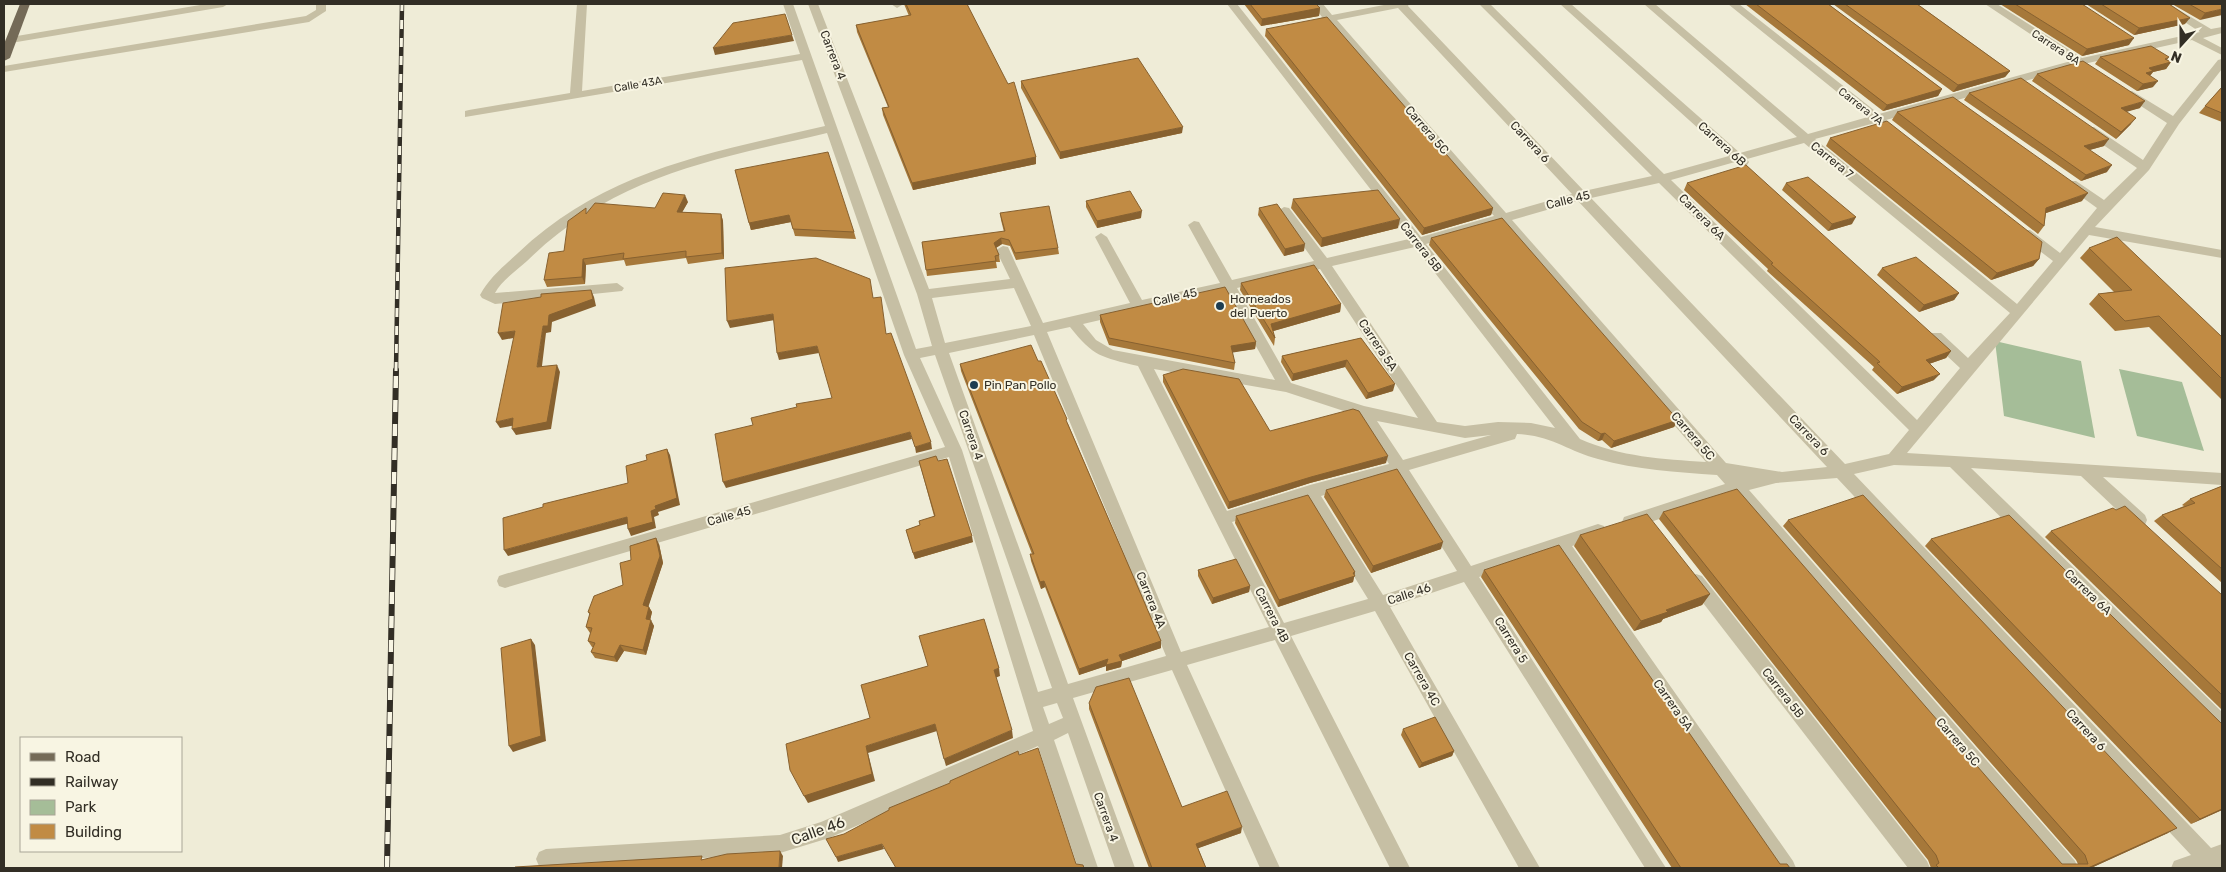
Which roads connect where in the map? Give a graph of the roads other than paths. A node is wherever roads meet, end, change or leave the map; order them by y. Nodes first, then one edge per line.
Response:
1 (25, 4) edge
2 (223, 4) edge
3 (321, 4) edge
4 (582, 4) edge
5 (788, 4) edge
6 (813, 4) edge
7 (1232, 4) edge
8 (1317, 4) edge
9 (1401, 4) edge
10 (1484, 4) edge
11 (1564, 4) edge
12 (1649, 4) edge
13 (1733, 4) edge
14 (1990, 4) edge
15 (2162, 4) edge
16 (1330, 18) junction
17 (1311, 22) edge
18 (2222, 30) edge
19 (2210, 33) junction
20 (2192, 36) junction
21 (2129, 38) edge
22 (6, 45) edge
23 (2144, 48) junction
24 (2222, 52) edge
25 (807, 56) junction
26 (2080, 62) junction
27 (2222, 62) edge
28 (4, 69) edge
29 (2003, 69) edge
30 (2095, 72) edge
31 (2018, 80) junction
32 (1935, 86) edge
33 (2119, 87) edge
34 (2034, 91) edge
35 (576, 94) junction
36 (1950, 98) junction
37 (1967, 109) edge
38 (469, 114) dead end
39 (1878, 118) junction
40 (2174, 122) junction
41 (2082, 124) edge
42 (832, 128) junction
43 (1893, 130) edge
44 (1806, 138) junction
45 (1737, 157) junction
46 (2145, 168) junction
47 (1751, 170) edge
48 (1663, 178) junction
49 (2064, 178) edge
50 (1581, 196) junction
51 (2105, 207) junction
52 (1284, 211) edge
53 (1502, 217) junction
54 (1194, 225) dead end
55 (2016, 225) edge
56 (2087, 230) junction
57 (1101, 237) dead end
58 (1417, 242) junction
59 (1003, 250) dead end
60 (2222, 254) edge
61 (2062, 261) junction
62 (1323, 263) junction
63 (1017, 282) junction
64 (1228, 285) junction
65 (617, 288) dead end
66 (924, 294) junction
67 (1138, 306) junction
68 (2018, 312) junction
69 (1073, 321) junction
70 (1925, 327) edge
71 (1039, 329) junction
72 (940, 348) junction
73 (910, 355) junction
74 (1143, 362) junction
75 (1969, 367) junction
76 (1286, 387) junction
77 (1364, 412) junction
78 (1432, 427) junction
79 (1531, 429) junction
80 (1919, 431) junction
81 (1574, 443) junction
82 (954, 450) junction
83 (1894, 459) junction
84 (1954, 461) junction
85 (1399, 465) junction
86 (1722, 469) junction
87 (1842, 470) junction
88 (2085, 470) junction
89 (1782, 478) junction
90 (2222, 479) edge
91 (1737, 486) junction
92 (1310, 491) junction
93 (1646, 517) junction
94 (1223, 518) junction
95 (2150, 530) edge
96 (1658, 532) edge
97 (1560, 542) junction
98 (1682, 564) edge
99 (1469, 575) junction
100 (505, 581) dead end
101 (1379, 603) junction
102 (1280, 632) junction
103 (1177, 662) junction
104 (1061, 693) junction
105 (1032, 702) junction
106 (1072, 723) junction
107 (2222, 724) edge
108 (1045, 735) junction
109 (546, 859) dead end
110 (2216, 860) edge
111 (1088, 868) edge
112 (1124, 868) edge
113 (1270, 868) edge
114 (1400, 868) edge
115 (1530, 868) edge
116 (1656, 868) edge
117 (1786, 868) edge
118 (1920, 868) edge
119 (2068, 868) edge
120 (2181, 868) edge

1 - 22 main road
2 - 22 street
3 - 28 street
4 - 35 street
5 - 25 street, Carrera 4
6 - 66 street, Carrera 4
7 - 58 street, Carrera 5B
8 - 16 street, Carrera 5C
9 - 16 street
9 - 50 street, Carrera 6
10 - 48 street, Carrera 6A
11 - 45 street, Carrera 6B
12 - 44 street, Carrera 7
13 - 39 street, Carrera 7A
14 - 26 street, Carrera 8A
15 - 19 street
16 - 17 street
16 - 53 street, Carrera 5C
18 - 19 street, Calle 45
19 - 20 street, Calle 45
20 - 23 street, Calle 45
20 - 24 street
21 - 23 street
23 - 26 street, Calle 45
25 - 35 street, Calle 43A
25 - 42 street, Carrera 4
26 - 30 street, Carrera 8A
26 - 31 street, Calle 45
27 - 40 street
29 - 31 street
31 - 34 street
31 - 36 street, Calle 45
32 - 36 street
33 - 40 street
35 - 38 street, Calle 43A
36 - 37 street
36 - 39 street, Calle 45
39 - 43 street, Carrera 7A
39 - 44 street, Calle 45
40 - 46 street
41 - 46 street
42 - 65 street
42 - 73 street, Carrera 4
44 - 45 street, Calle 45
44 - 68 street, Carrera 7
45 - 47 street, Carrera 6B
45 - 48 street, Calle 45
46 - 51 street
48 - 50 street, Calle 45
48 - 80 street, Carrera 6A
49 - 51 street
50 - 53 street, Calle 45
50 - 87 street, Carrera 6
51 - 56 street
52 - 62 street, Carrera 5A
53 - 58 street, Calle 45
53 - 86 street, Carrera 5C
54 - 64 street
55 - 61 street
56 - 60 street
56 - 61 street
57 - 67 street
58 - 62 street, Calle 45
58 - 81 street, Carrera 5B
59 - 63 street, Carrera 4A
61 - 68 street
62 - 64 street, Calle 45
62 - 78 street, Carrera 5A
63 - 66 street
63 - 71 street, Carrera 4A
64 - 67 street, Calle 45
64 - 76 street
66 - 72 street, Carrera 4
67 - 69 street, Calle 45
68 - 75 street
69 - 71 street, Calle 45
69 - 74 street
70 - 75 street
71 - 72 street, Calle 45
71 - 103 street, Carrera 4A
72 - 73 street, Calle 45
72 - 104 street, Carrera 4
73 - 82 street, Carrera 4
74 - 76 street
74 - 94 street, Carrera 4B
75 - 80 street
76 - 77 street
77 - 78 street
77 - 85 street, Carrera 5
78 - 79 street
79 - 81 street
79 - 85 street
80 - 83 street
81 - 86 street
82 - 100 street, Calle 45
82 - 105 street, Carrera 4
83 - 84 street
83 - 87 street
84 - 88 street
84 - 107 street, Carrera 6A
85 - 92 street
85 - 99 street, Carrera 5
86 - 89 street
86 - 91 street, Carrera 5C
87 - 89 street
87 - 110 street, Carrera 6
88 - 90 street
88 - 95 street
89 - 91 street, Calle 46
91 - 93 street, Calle 46
91 - 119 street, Carrera 5C
92 - 94 street
92 - 101 street, Carrera 4C
93 - 96 street
93 - 97 street, Calle 46
94 - 102 street, Carrera 4B
97 - 99 street, Calle 46
97 - 117 street, Carrera 5A
98 - 118 street, Carrera 5B
99 - 101 street, Calle 46
99 - 116 street, Carrera 5
101 - 102 street, Calle 46
101 - 115 street, Carrera 4C
102 - 103 street, Calle 46
102 - 114 street, Carrera 4B
103 - 104 street, Calle 46
103 - 113 street, Carrera 4A
104 - 105 street, Calle 46
104 - 106 street, Carrera 4
105 - 108 street, Carrera 4
106 - 108 street, Calle 46
106 - 112 street, Carrera 4
108 - 109 street, Calle 46
108 - 111 street, Carrera 4
110 - 120 street

